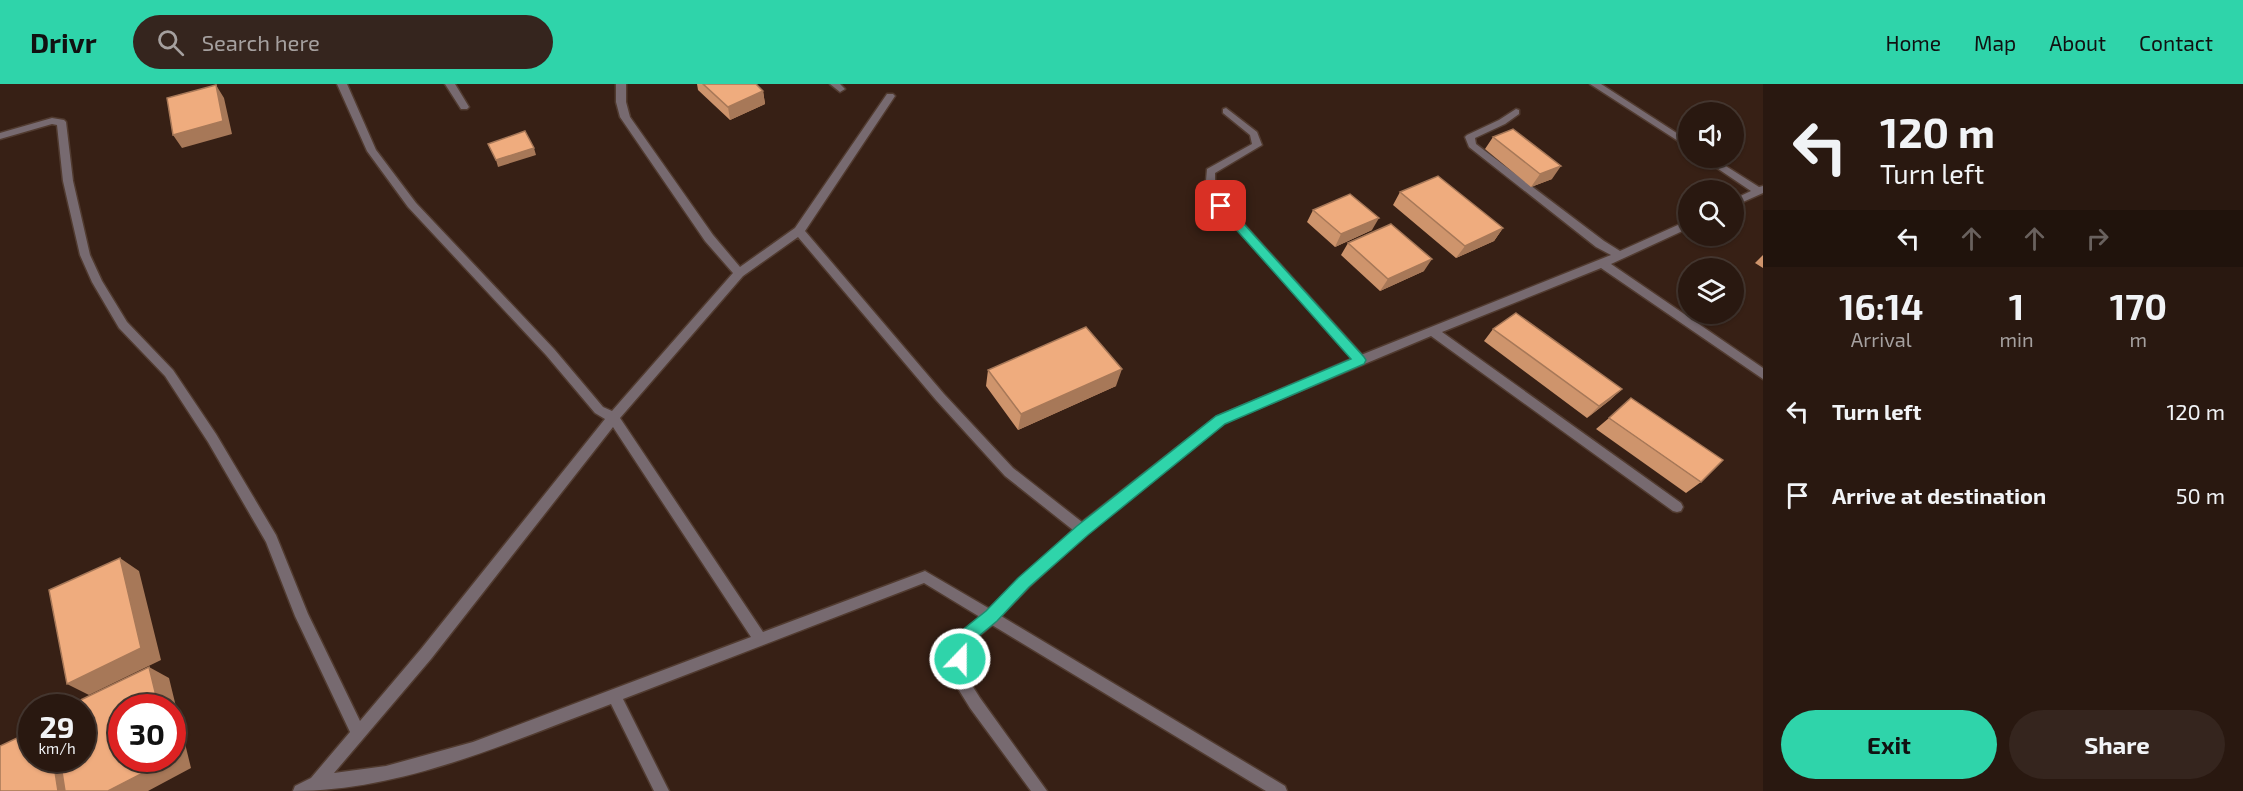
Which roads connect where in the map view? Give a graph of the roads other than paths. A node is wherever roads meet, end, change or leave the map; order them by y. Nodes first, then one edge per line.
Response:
1 (342, 84) edge
2 (450, 84) edge
3 (621, 84) edge
4 (1595, 84) edge
5 (890, 96) dead end
6 (464, 107) dead end
7 (1226, 111) dead end
8 (1516, 112) dead end
9 (0, 136) edge
10 (1678, 139) edge
11 (1724, 168) edge
12 (1761, 190) edge
13 (1744, 198) edge
14 (1678, 229) edge
15 (799, 231) junction
16 (1620, 256) junction
17 (1601, 262) junction
18 (740, 273) junction
19 (1434, 332) junction
20 (1360, 360) junction
21 (1763, 374) edge
22 (613, 418) junction
23 (1677, 507) dead end
24 (1082, 530) junction
25 (992, 616) junction
26 (760, 639) junction
27 (614, 695) junction
28 (358, 733) junction
29 (316, 783) junction
30 (300, 791) edge
31 (662, 791) edge
32 (1040, 791) edge
33 (1280, 791) edge

1 - 22 street
2 - 6 street
3 - 18 street
4 - 10 street
5 - 15 street
7 - 20 street
8 - 16 street
9 - 28 street
11 - 12 street
12 - 13 street
14 - 16 street
15 - 18 street
15 - 24 street
16 - 17 street
17 - 19 street
17 - 21 street
18 - 22 street
19 - 20 street
19 - 23 street
20 - 24 street
22 - 26 street
22 - 28 street
24 - 25 street
25 - 26 street
25 - 32 street
25 - 33 street
26 - 27 street
27 - 29 street
27 - 31 street
28 - 29 street
29 - 30 street

